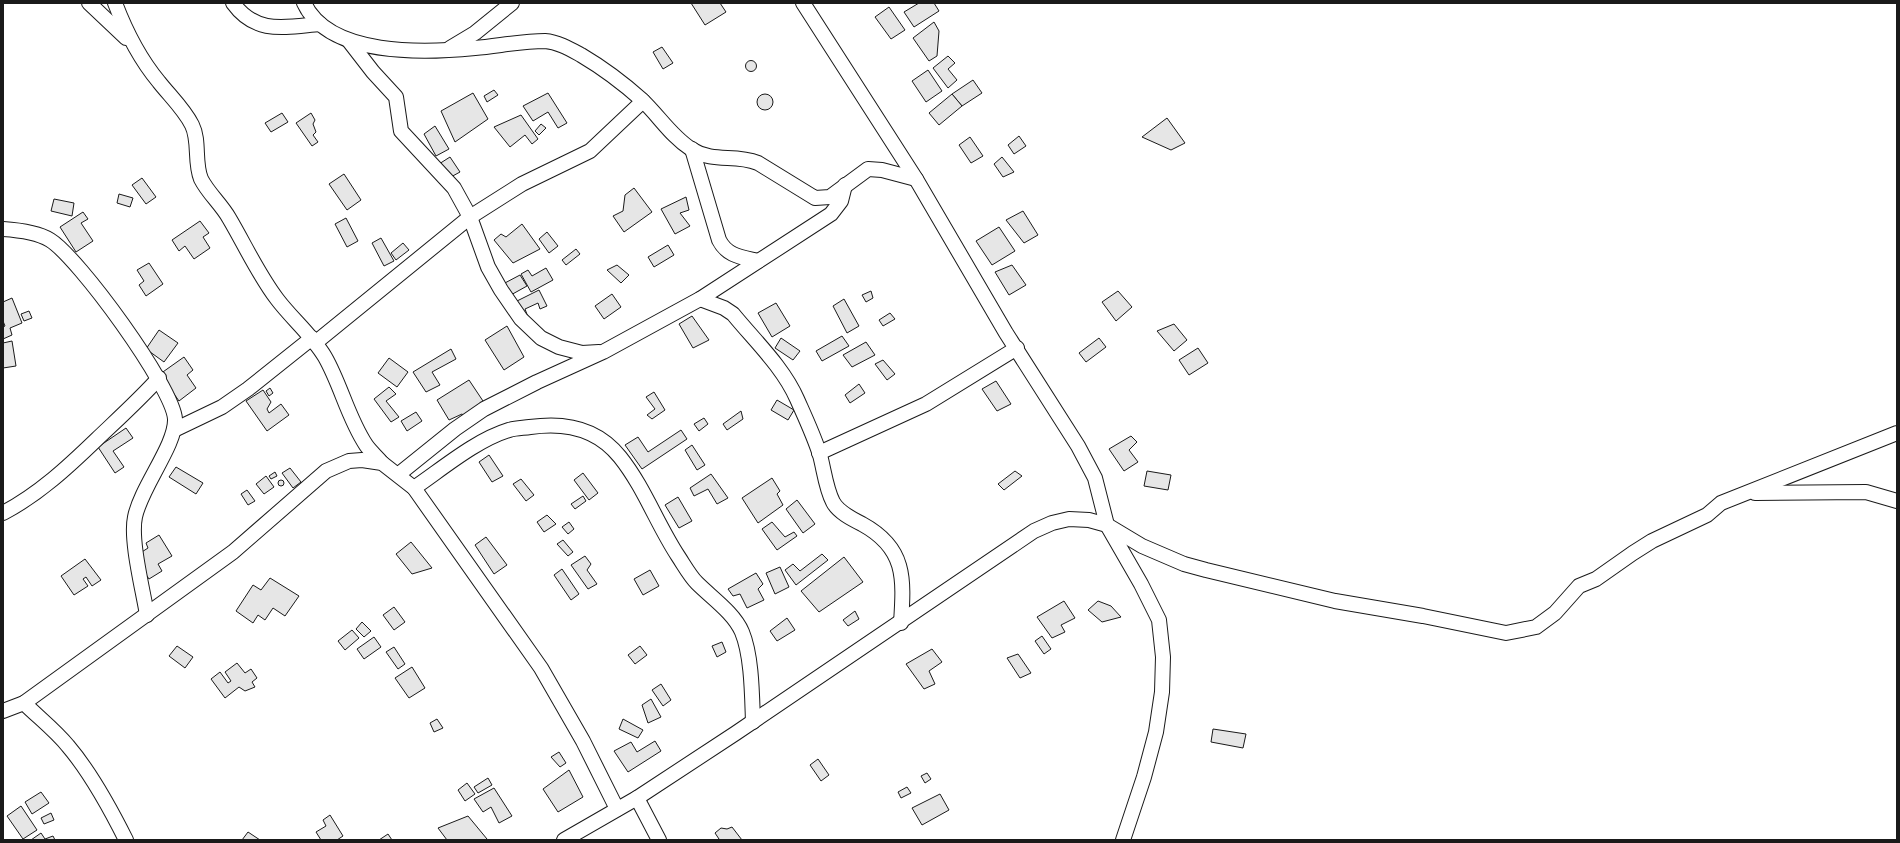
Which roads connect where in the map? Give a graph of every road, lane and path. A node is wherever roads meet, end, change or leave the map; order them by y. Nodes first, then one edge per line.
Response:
1 (89, 3) edge
2 (115, 3) edge
3 (233, 3) edge
4 (304, 3) edge
5 (512, 3) edge
6 (803, 3) edge
7 (320, 24) junction
8 (349, 41) junction
9 (131, 42) junction
10 (448, 49) junction
11 (643, 101) junction
12 (692, 149) junction
13 (916, 179) junction
14 (845, 186) junction
15 (470, 217) junction
16 (3, 229) edge
17 (758, 261) junction
18 (700, 299) junction
19 (313, 341) junction
20 (1017, 348) junction
21 (603, 352) junction
22 (158, 378) junction
23 (174, 430) junction
24 (1897, 433) edge
25 (819, 453) junction
26 (382, 463) junction
27 (399, 474) junction
28 (414, 488) junction
29 (1747, 493) junction
30 (1897, 501) edge
31 (3, 513) edge
32 (1107, 525) junction
33 (147, 615) junction
34 (901, 623) junction
35 (24, 703) junction
36 (3, 712) edge
37 (753, 722) junction
38 (637, 798) junction
39 (617, 808) junction
40 (126, 840) edge
41 (564, 840) edge
42 (660, 840) edge
43 (1123, 840) edge

1 - 9 street
2 - 9 street
3 - 7 street
4 - 7 street
5 - 10 street
6 - 13 street
7 - 8 street
8 - 10 street
8 - 15 street
9 - 19 street
10 - 11 street
11 - 12 street
11 - 15 street
12 - 14 street
12 - 17 street
13 - 14 street
13 - 20 street
14 - 17 street
15 - 19 street
15 - 21 street
16 - 22 street
17 - 18 street
18 - 21 street
18 - 25 street
19 - 23 street
19 - 26 street
20 - 25 street
20 - 32 street
21 - 27 street
22 - 23 street
22 - 31 street
23 - 33 street
24 - 29 street
25 - 34 street
26 - 27 street
26 - 33 street
27 - 28 street
28 - 37 street
28 - 39 street
29 - 30 street
29 - 32 street
32 - 34 street
32 - 43 street
33 - 35 street
34 - 37 street
35 - 36 street
35 - 40 street
37 - 38 street
38 - 39 street
38 - 42 street
39 - 41 street

